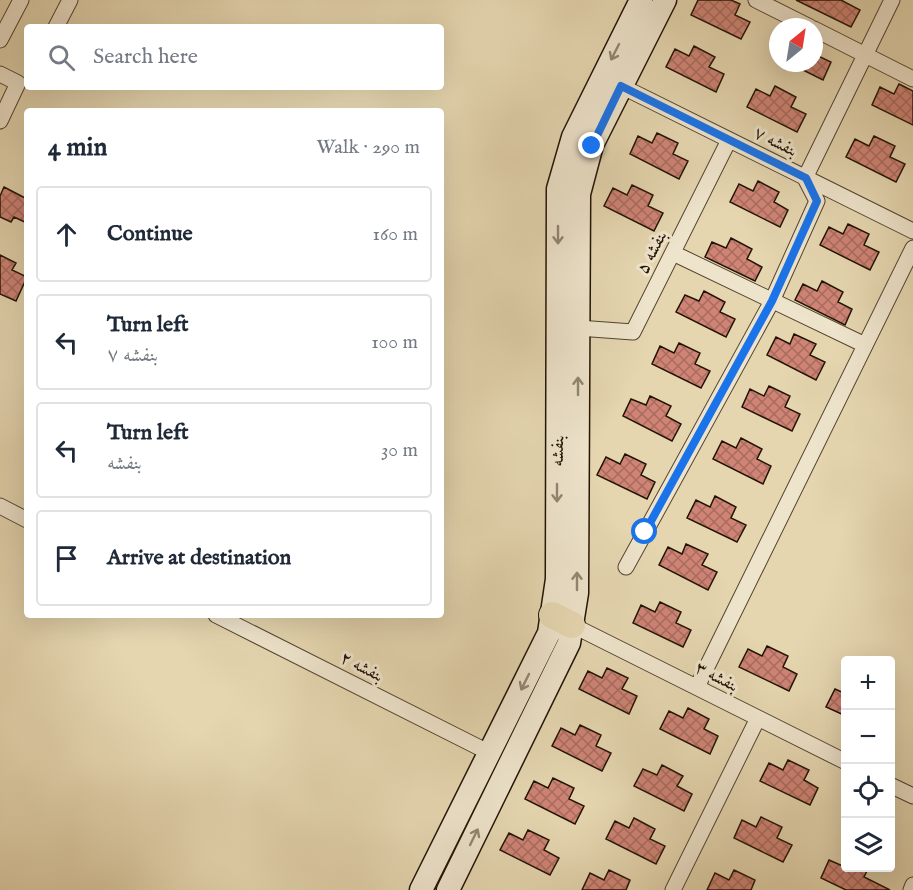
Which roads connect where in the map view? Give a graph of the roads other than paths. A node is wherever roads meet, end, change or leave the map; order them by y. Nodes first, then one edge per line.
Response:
1 (21, 0) edge
2 (70, 0) edge
3 (641, 0) edge
4 (664, 0) edge
5 (756, 0) edge
6 (892, 0) edge
7 (792, 18) edge
8 (58, 24) edge
9 (823, 33) edge
10 (0, 40) edge
11 (865, 54) junction
12 (0, 74) edge
13 (22, 79) edge
14 (913, 79) edge
15 (621, 86) junction
16 (0, 121) edge
17 (729, 140) junction
18 (806, 178) junction
19 (913, 231) edge
20 (913, 248) edge
21 (673, 253) junction
22 (772, 301) junction
23 (578, 328) junction
24 (865, 345) junction
25 (0, 506) edge
26 (24, 518) edge
27 (626, 567) dead end
28 (222, 618) edge
29 (562, 620) junction
30 (697, 687) junction
31 (758, 718) junction
32 (490, 753) junction
33 (841, 760) edge
34 (895, 786) edge
35 (913, 796) edge
36 (913, 885) edge
37 (421, 890) edge
38 (448, 890) edge
39 (674, 890) edge
40 (911, 890) edge

1 - 10 street
2 - 8 street
3 -> 29 street, بنفشه
4 - 15 street, بنفشه
5 - 7 street
6 - 11 street
9 - 11 street
11 - 14 street
11 - 18 street
12 - 13 street
13 - 16 street
15 - 17 street, بنفشه ۷
15 - 23 street, بنفشه
17 - 18 street, بنفشه ۷
17 - 21 street, بنفشه ۵
18 - 19 street, بنفشه ۷
18 - 22 street
20 - 24 street
21 - 22 street
21 - 23 street, بنفشه ۵
22 - 24 street
22 - 27 street
29 -> 23 street, بنفشه
24 - 30 street
25 - 26 street
28 - 32 street, بنفشه ۲
29 - 30 street, بنفشه ۳
29 -> 32 street, بنفشه
38 -> 29 street, بنفشه
30 - 31 street, بنفشه ۳
31 - 33 street, بنفشه ۳
31 - 39 street
32 - 37 street, بنفشه
34 - 35 street
36 - 40 street

